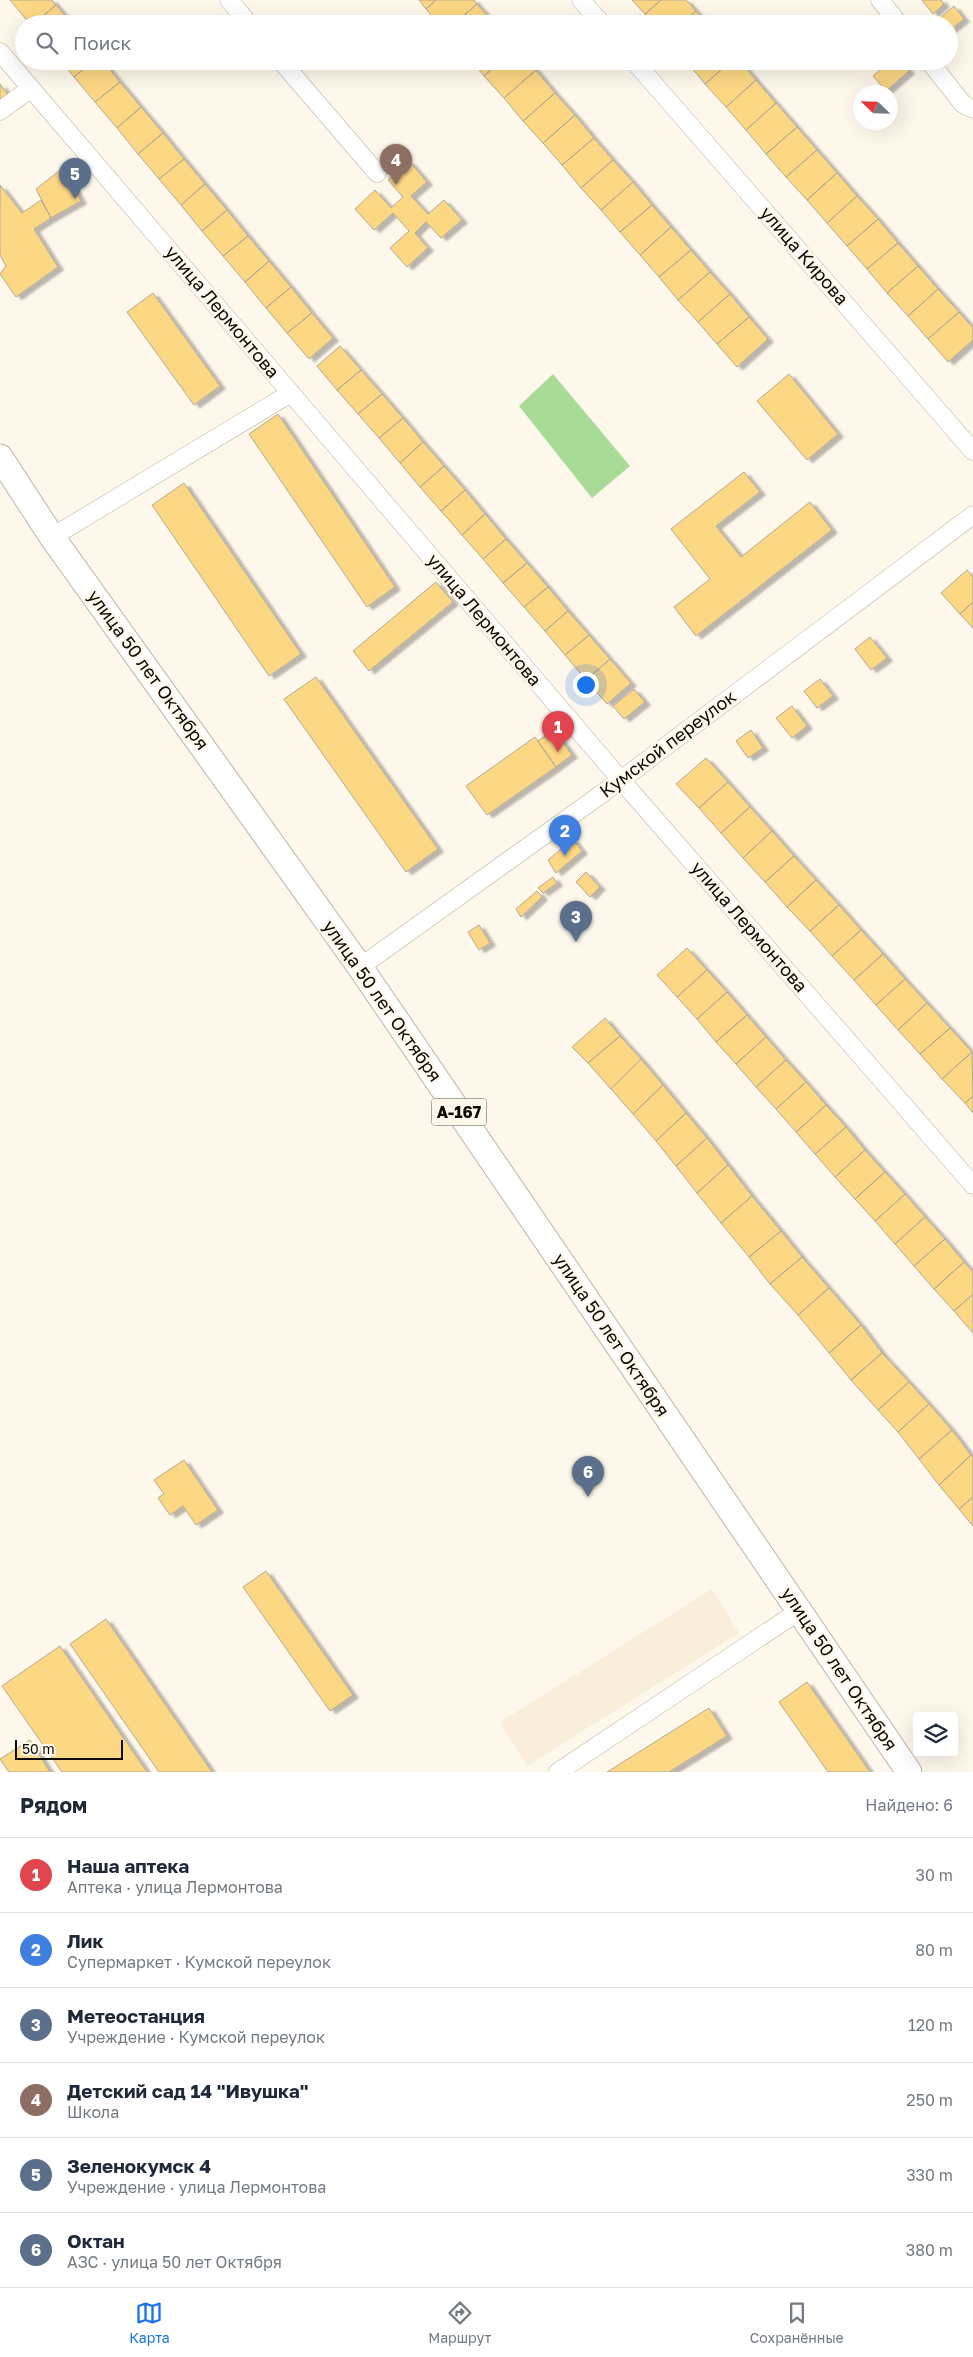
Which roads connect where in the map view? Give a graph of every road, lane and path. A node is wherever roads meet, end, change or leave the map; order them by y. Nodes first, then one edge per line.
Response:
1 (228, 0) edge
2 (581, 0) edge
3 (880, 0) edge
4 (241, 15) edge
5 (594, 15) edge
6 (891, 15) edge
7 (0, 52) edge
8 (15, 69) edge
9 (16, 70) edge
10 (289, 70) edge
11 (642, 70) edge
12 (935, 70) edge
13 (31, 88) junction
14 (973, 109) edge
15 (0, 111) edge
16 (377, 173) dead end
17 (291, 393) junction
18 (973, 451) edge
19 (0, 457) edge
20 (973, 515) edge
21 (52, 537) junction
22 (621, 780) junction
23 (360, 967) junction
24 (973, 1185) edge
25 (799, 1611) junction
26 (558, 1772) edge
27 (909, 1772) edge

1 - 4 street
2 - 5 street
3 - 6 street
7 - 8 street, улица Лермонтова
9 - 13 street, улица Лермонтова
10 - 16 street
11 - 18 street, улица Кирова
12 - 14 street
13 - 15 street
13 - 17 street, улица Лермонтова
17 - 21 street
17 - 22 street, улица Лермонтова
19 - 21 highway, улица 50 лет Октября / А-167
20 - 22 street, Кумской переулок
21 - 23 highway, улица 50 лет Октября / А-167
22 - 23 street, Кумской переулок
22 - 24 street, улица Лермонтова
23 - 25 highway, улица 50 лет Октября / А-167
25 - 26 street
25 - 27 highway, улица 50 лет Октября / А-167

